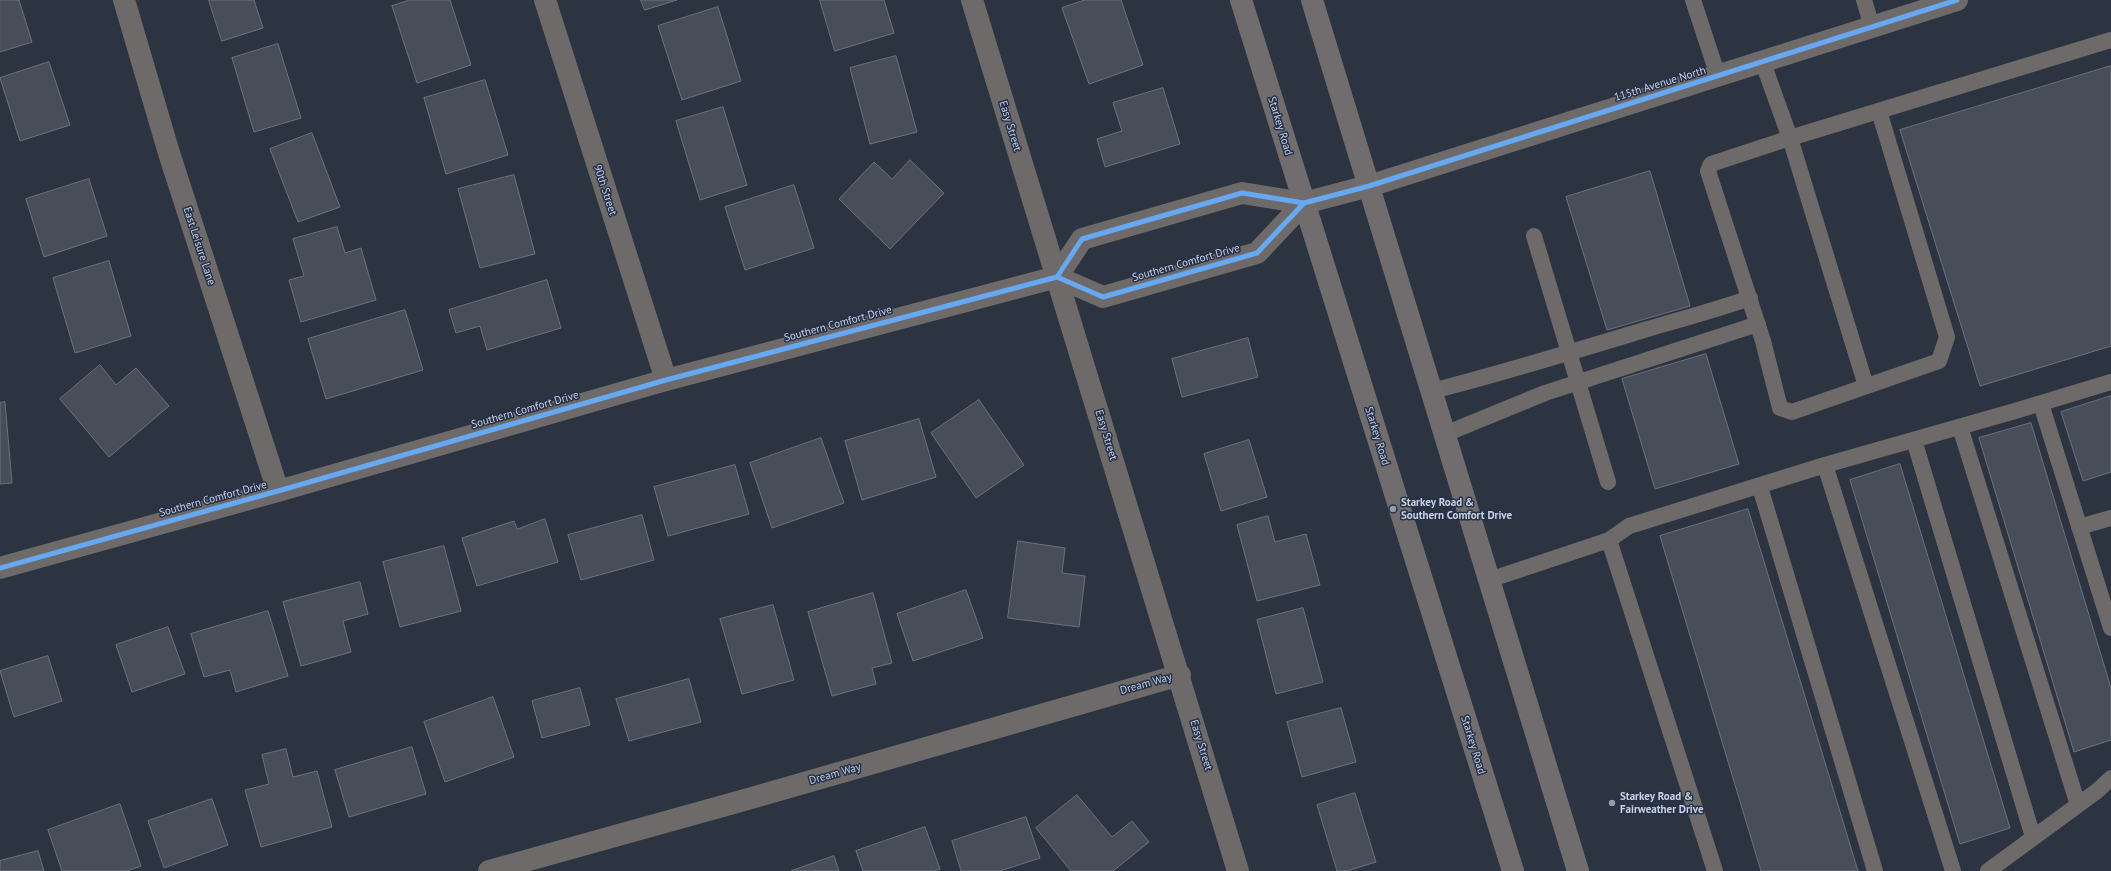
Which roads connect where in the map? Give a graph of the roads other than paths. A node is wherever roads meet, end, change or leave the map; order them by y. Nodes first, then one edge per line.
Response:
1 (124, 0) edge
2 (545, 0) edge
3 (972, 0) edge
4 (1241, 0) edge
5 (1312, 0) edge
6 (1693, 0) edge
7 (1864, 0) edge
8 (1957, 0) edge
9 (1872, 27) junction
10 (2111, 40) edge
11 (1763, 63) junction
12 (1718, 76) junction
13 (1879, 111) junction
14 (1790, 138) junction
15 (1369, 186) junction
16 (1304, 203) junction
17 (1534, 236) dead end
18 (1057, 277) junction
19 (1750, 298) junction
20 (1758, 324) junction
21 (1569, 354) junction
22 (666, 380) junction
23 (1578, 382) junction
24 (2111, 382) edge
25 (1866, 386) junction
26 (1432, 391) junction
27 (2040, 404) junction
28 (1960, 427) junction
29 (1445, 434) junction
30 (1914, 440) junction
31 (1825, 465) junction
32 (1608, 482) dead end
33 (1760, 487) junction
34 (278, 491) junction
35 (2111, 518) edge
36 (2079, 527) junction
37 (1609, 540) junction
38 (0, 568) edge
39 (1489, 580) junction
40 (2111, 628) edge
41 (1180, 675) junction
42 (2111, 778) edge
43 (2078, 805) junction
44 (2033, 837) junction
45 (489, 871) edge
46 (1238, 871) edge
47 (1513, 871) edge
48 (1578, 871) edge
49 (1715, 871) edge
50 (1875, 871) edge
51 (1953, 871) edge
52 (1988, 871) edge

1 - 34 street, East Leisure Lane
2 - 22 street, 90th Street
3 - 18 street, Easy Street
4 - 16 main road, Starkey Road
5 - 15 main road
6 - 12 lane
7 - 9 lane
8 - 9 street, 115th Avenue North
9 - 11 street, 115th Avenue North
10 - 13 lane
11 - 12 street, 115th Avenue North
11 - 14 lane
12 - 15 street, 115th Avenue North
13 - 14 lane
13 - 25 lane
14 - 19 lane
14 - 25 lane
15 - 16 street
15 - 26 main road
16 - 18 street
16 - 18 street, Southern Comfort Drive
16 - 47 main road, Starkey Road
17 - 21 lane
18 - 22 street, Southern Comfort Drive
18 - 41 street, Easy Street
19 - 20 lane
19 - 21 lane
20 - 23 lane
20 - 25 lane
21 - 23 lane
21 - 26 lane
22 - 34 street, Southern Comfort Drive
23 - 29 lane
23 - 32 lane
24 - 27 lane
26 - 29 main road
27 - 28 lane
27 - 36 lane
28 - 30 lane
28 - 43 lane
29 - 39 main road
30 - 31 lane
30 - 44 lane
31 - 33 lane
31 - 51 lane
33 - 37 lane
33 - 50 lane
34 - 38 street, Southern Comfort Drive
35 - 36 lane
36 - 40 lane
37 - 39 lane
37 - 49 lane
39 - 48 main road
41 - 45 street, Dream Way
41 - 46 street, Easy Street
42 - 43 lane
43 - 44 lane
44 - 52 lane

